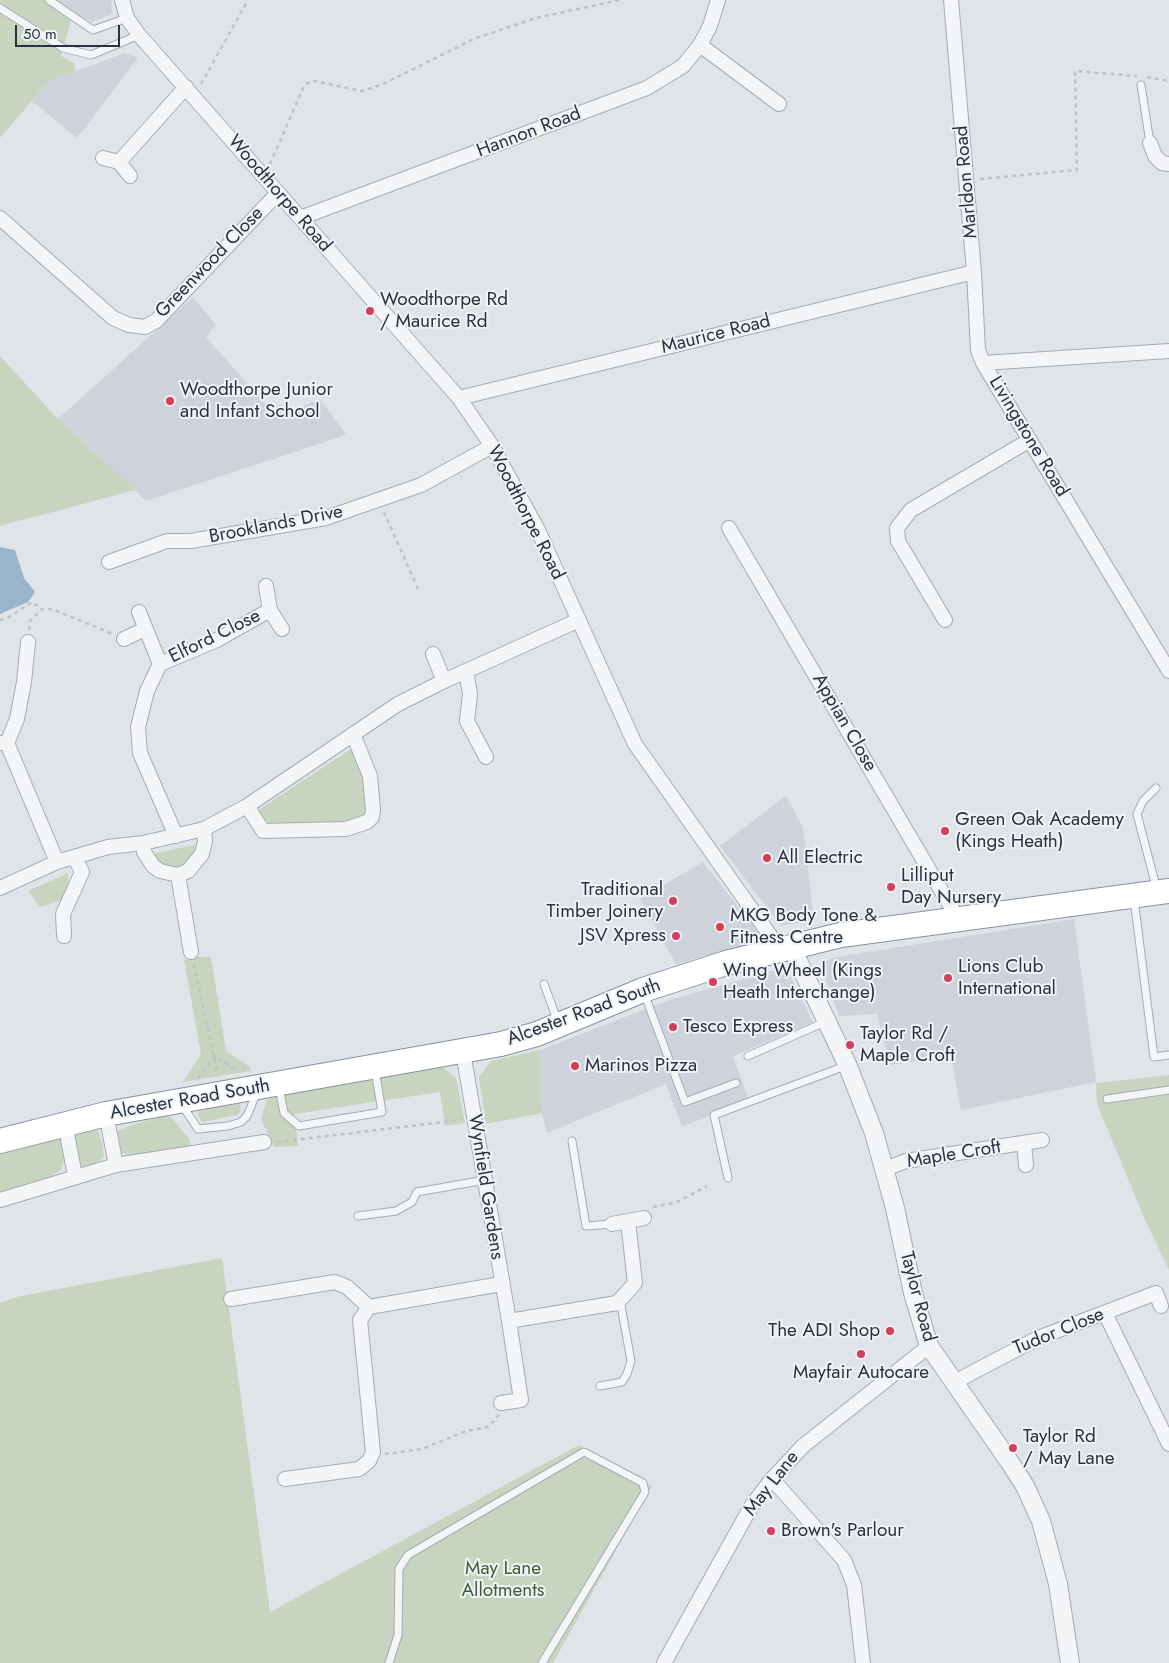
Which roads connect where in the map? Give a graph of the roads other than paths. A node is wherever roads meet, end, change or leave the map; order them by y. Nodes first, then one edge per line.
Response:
1 (49, 0) edge
2 (122, 0) edge
3 (718, 0) edge
4 (951, 0) edge
5 (0, 8) edge
6 (127, 18) junction
7 (139, 35) junction
8 (700, 45) junction
9 (1141, 85) dead end
10 (190, 92) junction
11 (779, 104) dead end
12 (1150, 143) joint
13 (103, 158) dead end
14 (119, 162) junction
15 (1169, 164) edge
16 (130, 176) dead end
17 (277, 194) junction
18 (0, 218) edge
19 (300, 218) junction
20 (974, 272) junction
21 (1169, 351) edge
22 (983, 363) junction
23 (459, 398) junction
24 (1030, 440) junction
25 (492, 446) junction
26 (729, 528) dead end
27 (108, 562) dead end
28 (266, 586) dead end
29 (270, 610) junction
30 (139, 612) dead end
31 (579, 620) junction
32 (945, 620) dead end
33 (282, 629) dead end
34 (145, 630) junction
35 (124, 639) dead end
36 (28, 642) road end
37 (433, 654) dead end
38 (160, 664) junction
39 (466, 670) junction
40 (1169, 671) edge
41 (444, 681) junction
42 (353, 734) junction
43 (4, 743) edge
44 (486, 757) dead end
45 (1156, 788) dead end
46 (247, 806) junction
47 (204, 829) junction
48 (176, 836) junction
49 (142, 843) junction
50 (75, 858) junction
51 (56, 862) junction
52 (178, 875) junction
53 (0, 888) edge
54 (1163, 892) edge
55 (1133, 896) junction
56 (958, 919) junction
57 (64, 936) dead end
58 (785, 947) junction
59 (191, 952) road end
60 (544, 984) dead end
61 (644, 990) junction
62 (827, 1021) junction
63 (559, 1025) junction
64 (463, 1052) junction
65 (1169, 1055) edge
66 (748, 1056) dead end
67 (848, 1065) junction
68 (375, 1068) junction
69 (736, 1083) dead end
70 (268, 1085) junction
71 (1169, 1090) edge
72 (1107, 1099) dead end
73 (181, 1101) junction
74 (106, 1114) junction
75 (65, 1123) junction
76 (1042, 1140) dead end
77 (0, 1141) edge
78 (572, 1141) dead end
79 (264, 1142) road end
80 (1024, 1143) junction
81 (116, 1165) junction
82 (1026, 1166) dead end
83 (885, 1169) junction
84 (76, 1176) junction
85 (728, 1178) dead end
86 (485, 1180) junction
87 (0, 1200) edge
88 (358, 1216) dead end
89 (644, 1218) road end
90 (628, 1221) junction
91 (612, 1224) joint
92 (501, 1284) junction
93 (231, 1299) dead end
94 (620, 1300) junction
95 (1161, 1306) dead end
96 (369, 1307) junction
97 (1105, 1313) junction
98 (509, 1321) junction
99 (929, 1346) junction
100 (600, 1386) dead end
101 (956, 1387) junction
102 (501, 1403) road end
103 (1169, 1444) edge
104 (285, 1479) dead end
105 (772, 1479) junction
106 (389, 1663) edge
107 (542, 1663) edge
108 (664, 1663) edge
109 (864, 1663) edge
110 (1070, 1663) edge

1 - 6 lane
2 - 6 street, Woodthorpe Road
3 - 8 street, Hannon Road
4 - 20 street, Marldon Road
5 - 7 lane
6 - 7 street, Woodthorpe Road
7 - 10 street, Woodthorpe Road
8 - 11 street
8 - 19 street, Hannon Road
9 - 12 lane
10 - 14 street
10 - 17 street, Woodthorpe Road
12 - 15 street
13 - 14 street
14 - 16 street
17 - 18 street, Greenwood Close
17 - 19 street, Woodthorpe Road
19 - 23 street, Woodthorpe Road
20 - 22 street, Marldon Road
20 - 23 street, Maurice Road
21 - 22 street, Livingstone Road
22 - 24 street, Livingstone Road
23 - 25 street, Woodthorpe Road
24 - 32 street
24 - 40 street, Livingstone Road
25 - 27 street, Brooklands Drive
25 - 31 street, Woodthorpe Road
26 - 56 street, Appian Close
28 - 29 street, Elford Close
29 - 33 street, Elford Close
29 - 38 street, Elford Close
30 - 34 street, Elford Close
31 - 39 street
31 - 58 street, Woodthorpe Road
34 - 35 street
34 - 38 street, Elford Close
36 - 43 street
37 - 41 street
38 - 48 street, Elford Close
39 - 41 street
39 - 44 street
41 - 42 street
42 - 46 street
42 - 46 street
43 - 51 street
45 - 54 lane
46 - 47 street
47 - 48 street
47 - 52 street
48 - 49 street
49 - 50 street
49 - 52 street
50 - 51 street
50 - 57 street
51 - 53 street
52 - 59 street
54 - 55 highway, Alcester Road South
55 - 56 highway, Alcester Road South
55 - 65 lane
56 - 58 highway, Alcester Road South
58 - 61 highway, Alcester Road South
58 - 62 street, Taylor Road
60 - 63 lane
61 - 63 highway, Alcester Road South
61 - 69 lane
62 - 66 lane
62 - 67 street, Taylor Road
63 - 64 highway, Alcester Road South
64 - 68 highway, Alcester Road South
64 - 86 street, Wynfield Gardens
67 - 83 street, Taylor Road
67 - 85 lane
68 - 70 highway, Alcester Road South
68 - 70 lane
70 - 73 highway, Alcester Road South
70 - 73 lane
71 - 72 lane
73 - 74 highway, Alcester Road South
74 - 75 highway, Alcester Road South
74 - 81 street
75 - 77 highway, Alcester Road South
75 - 84 street
76 - 80 street, Maple Croft
78 - 91 lane
79 - 81 street
80 - 82 street, Maple Croft
80 - 83 street, Maple Croft
81 - 84 street
83 - 99 street, Taylor Road
84 - 87 street
86 - 88 lane
86 - 92 street, Wynfield Gardens
89 - 90 street
90 - 91 street
90 - 94 street
92 - 96 street
92 - 98 street, Wynfield Gardens
93 - 96 street
94 - 98 street
94 - 100 lane
95 - 97 street, Tudor Close
96 - 104 street
97 - 101 street, Tudor Close
97 - 103 street
98 - 102 street, Wynfield Gardens
99 - 101 street, Taylor Road
99 - 105 street, May Lane
101 - 110 street, Taylor Road
105 - 108 street, May Lane
105 - 109 street
106 - 107 lane

